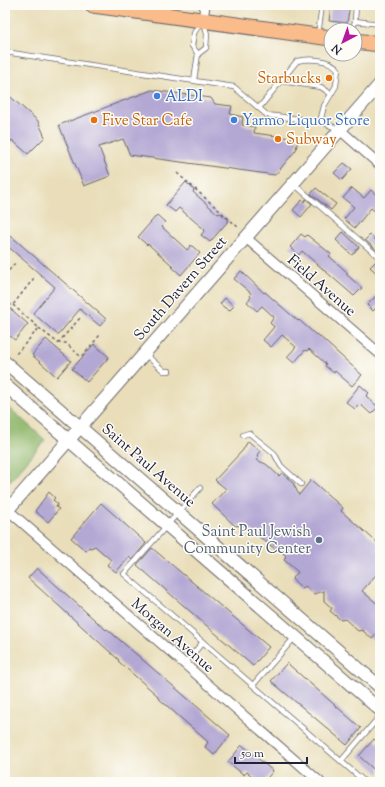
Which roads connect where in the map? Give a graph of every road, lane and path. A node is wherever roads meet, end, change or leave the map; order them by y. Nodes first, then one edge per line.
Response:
1 (93, 5) edge
2 (205, 5) edge
3 (322, 5) edge
4 (356, 5) edge
5 (203, 20) junction
6 (354, 21) joint
7 (324, 22) edge
8 (380, 24) edge
9 (323, 37) edge
10 (363, 42) edge
11 (380, 44) edge
12 (5, 52) edge
13 (198, 54) junction
14 (194, 80) junction
15 (281, 81) junction
16 (380, 84) edge
17 (330, 94) junction
18 (259, 108) junction
19 (320, 122) junction
20 (339, 130) junction
21 (380, 165) edge
22 (177, 173) dead end
23 (292, 183) junction
24 (238, 227) dead end
25 (245, 237) junction
26 (380, 258) edge
27 (16, 262) dead end
28 (5, 275) edge
29 (34, 278) dead end
30 (5, 299) edge
31 (12, 305) junction
32 (80, 318) dead end
33 (39, 328) junction
34 (100, 335) dead end
35 (58, 343) junction
36 (145, 354) junction
37 (380, 354) edge
38 (10, 359) edge
39 (169, 371) dead end
40 (5, 385) edge
41 (80, 427) junction
42 (243, 435) dead end
43 (69, 440) junction
44 (301, 484) dead end
45 (200, 488) dead end
46 (6, 512) edge
47 (178, 512) junction
48 (167, 524) junction
49 (296, 636) junction
50 (203, 642) junction
51 (185, 663) junction
52 (253, 685) junction
53 (380, 687) edge
54 (380, 710) edge
55 (380, 716) edge
56 (341, 761) junction
57 (362, 781) edge
58 (320, 782) edge

1 - 5 main road
2 - 5 street
3 - 7 lane
4 - 6 lane
5 - 9 main road
5 - 13 lane
5 - 13 lane
6 - 8 lane
10 - 11 main road
12 - 14 lane
13 - 14 lane
14 - 18 lane
15 - 17 lane
15 - 17 lane
15 - 18 lane
16 - 20 street, South Davern Street
17 - 19 lane
18 - 19 lane
19 - 20 lane
20 - 21 street
20 - 23 street, South Davern Street
22 - 24 path
23 - 25 street, South Davern Street
23 - 26 lane
25 - 36 street, South Davern Street
25 - 37 street, Field Avenue
27 - 28 path
29 - 31 path
30 - 31 path
31 - 33 path
32 - 35 path
33 - 35 path
33 - 38 path
34 - 35 path
36 - 39 lane
36 - 41 street, South Davern Street
38 - 41 street, Saint Paul Avenue
40 - 43 street
41 - 43 street, South Davern Street
41 - 47 street, Saint Paul Avenue
42 - 44 lane
43 - 46 street, South Davern Street
43 - 48 street
45 - 47 lane
46 - 51 street, Morgan Avenue
47 - 48 lane
47 - 53 street, Saint Paul Avenue
48 - 49 street
48 - 50 lane
49 - 52 lane
49 - 54 street
50 - 51 lane
50 - 52 lane
51 - 58 street, Morgan Avenue
52 - 56 lane
55 - 56 lane
56 - 57 lane

